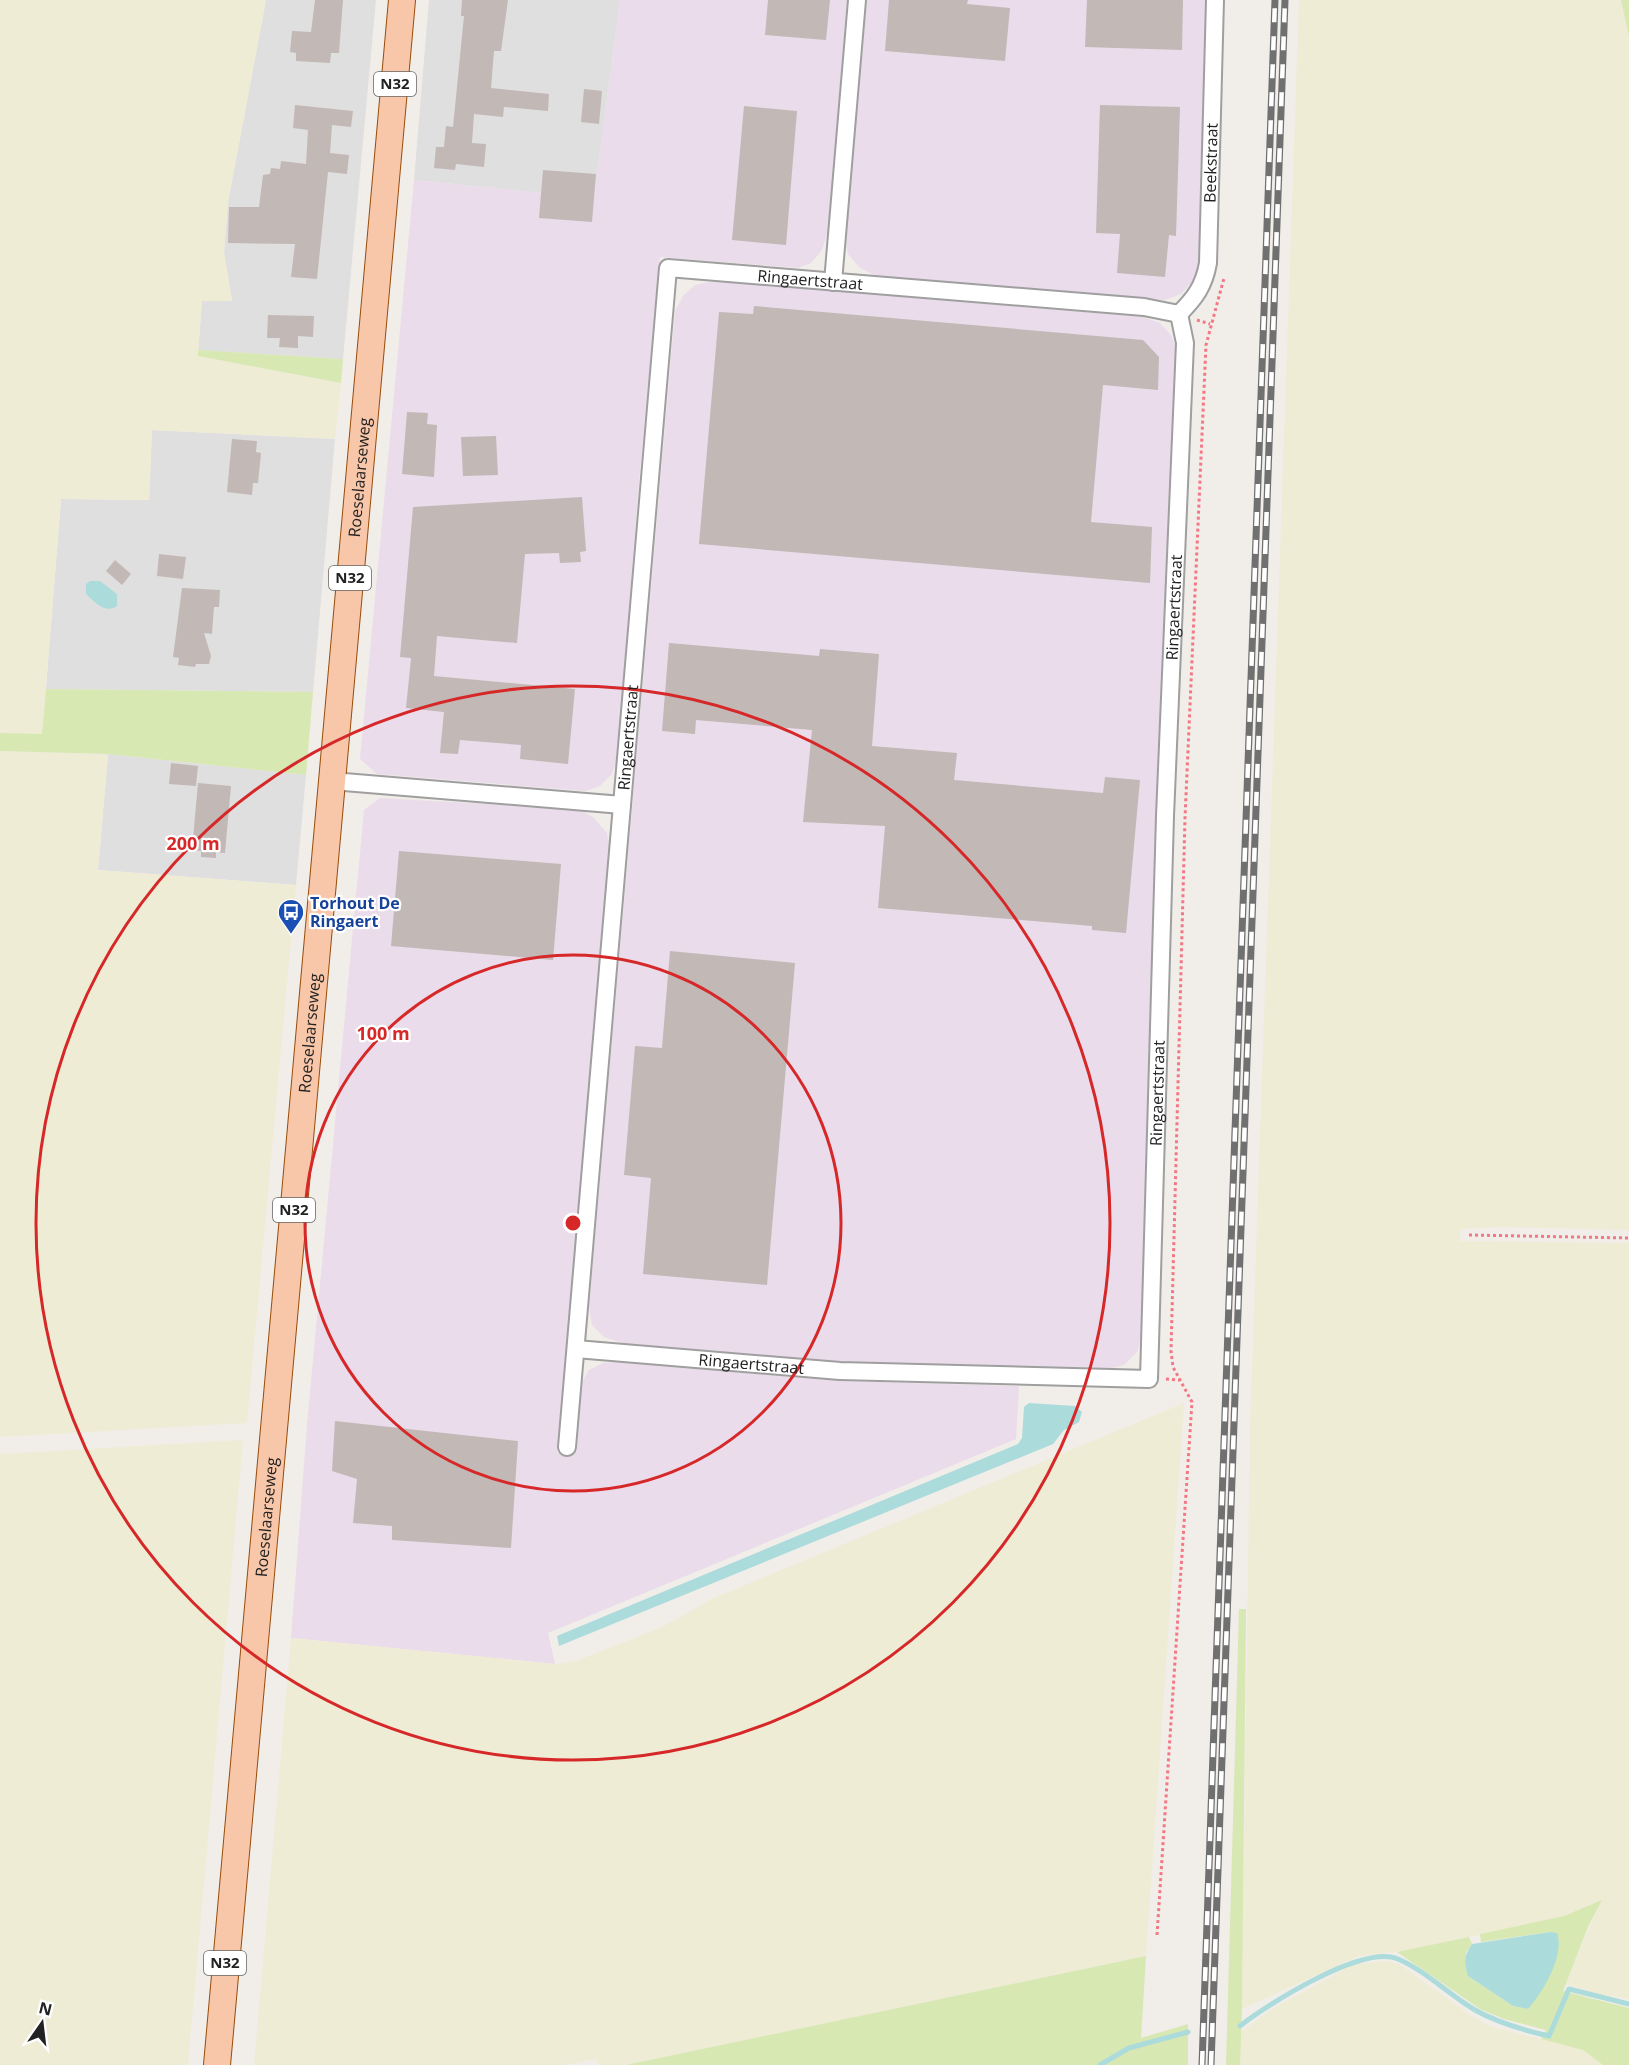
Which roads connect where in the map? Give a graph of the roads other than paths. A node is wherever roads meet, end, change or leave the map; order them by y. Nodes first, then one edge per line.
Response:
1 (402, 0) edge
2 (857, 0) edge
3 (1215, 0) edge
4 (833, 282) junction
5 (1179, 314) junction
6 (332, 781) junction
7 (622, 805) junction
8 (576, 1349) junction
9 (567, 1447) dead end
10 (217, 2065) edge

1 - 6 main road, Roeselaarseweg / N32
2 - 4 street
3 - 5 street, Beekstraat
4 - 5 street, Ringaertstraat
4 - 7 street, Ringaertstraat
5 - 8 street, Ringaertstraat
6 - 7 street, Ringaertstraat
6 - 10 main road, Roeselaarseweg / N32
7 - 8 street, Ringaertstraat
8 - 9 street, Ringaertstraat

